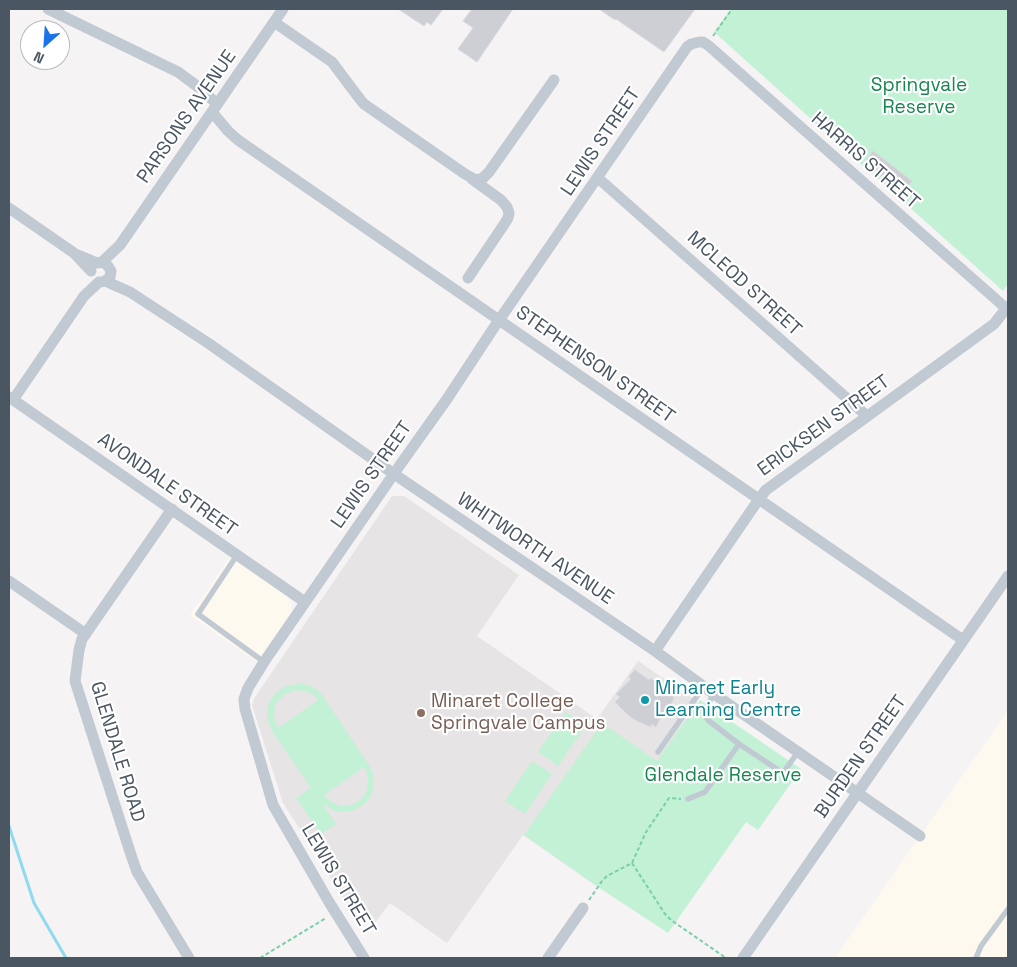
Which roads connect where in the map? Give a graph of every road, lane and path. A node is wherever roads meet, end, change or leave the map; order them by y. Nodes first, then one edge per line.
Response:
1 (48, 9) edge
2 (284, 9) edge
3 (732, 9) edge
4 (274, 22) junction
5 (705, 41) junction
6 (554, 80) dead end
7 (215, 108) junction
8 (471, 178) junction
9 (598, 178) junction
10 (9, 208) edge
11 (101, 272) junction
12 (468, 278) dead end
13 (1008, 308) edge
14 (500, 320) junction
15 (11, 398) edge
16 (867, 416) junction
17 (394, 474) junction
18 (759, 499) junction
19 (172, 509) junction
20 (237, 555) junction
21 (1008, 576) edge
22 (9, 581) edge
23 (305, 602) junction
24 (86, 634) junction
25 (963, 640) junction
26 (655, 651) junction
27 (264, 662) junction
28 (704, 686) junction
29 (714, 694) junction
30 (739, 744) junction
31 (658, 752) dead end
32 (798, 752) junction
33 (858, 793) junction
34 (688, 799) joint
35 (920, 836) dead end
36 (632, 863) junction
37 (583, 908) joint
38 (1008, 909) edge
39 (326, 918) dead end
40 (189, 958) edge
41 (260, 958) edge
42 (364, 958) edge
43 (548, 958) edge
44 (726, 958) edge
45 (743, 958) edge
46 (976, 958) edge

1 - 7 street, STEPHENSON STREET
2 - 4 street, PARSONS AVENUE
3 - 5 path
4 - 7 street, PARSONS AVENUE
4 - 8 street
5 - 9 street, LEWIS STREET
5 - 13 street, HARRIS STREET
6 - 8 street
7 - 11 street, PARSONS AVENUE
7 - 14 street, STEPHENSON STREET
8 - 12 street
9 - 14 street, LEWIS STREET
9 - 16 street, MCLEOD STREET
10 - 11 street, WHITWORTH AVENUE
11 - 15 street, PARSONS AVENUE
11 - 17 street, WHITWORTH AVENUE
13 - 16 street, ERICKSEN STREET
14 - 17 street, LEWIS STREET
14 - 18 street, STEPHENSON STREET
15 - 19 street, AVONDALE STREET
16 - 18 street, ERICKSEN STREET
17 - 23 street, LEWIS STREET
17 - 26 street, WHITWORTH AVENUE
18 - 25 street, STEPHENSON STREET
18 - 26 street, ERICKSEN STREET
19 - 20 street, AVONDALE STREET
19 - 24 street, GLENDALE ROAD
20 - 23 street, AVONDALE STREET
20 - 27 lane
21 - 25 street, BURDEN STREET
22 - 24 street
23 - 27 street, LEWIS STREET
24 - 40 street, GLENDALE ROAD
25 - 33 street, BURDEN STREET
26 - 28 street, WHITWORTH AVENUE
27 - 42 street, LEWIS STREET
28 - 29 street, WHITWORTH AVENUE
28 - 31 lane
29 - 30 lane
29 - 32 street, WHITWORTH AVENUE
30 - 32 lane
30 - 34 lane
32 - 33 street, WHITWORTH AVENUE
33 - 35 street, WHITWORTH AVENUE
33 - 45 street, BURDEN STREET
34 - 36 path
36 - 37 path
36 - 44 path
37 - 43 street
38 - 46 lane
39 - 41 path

